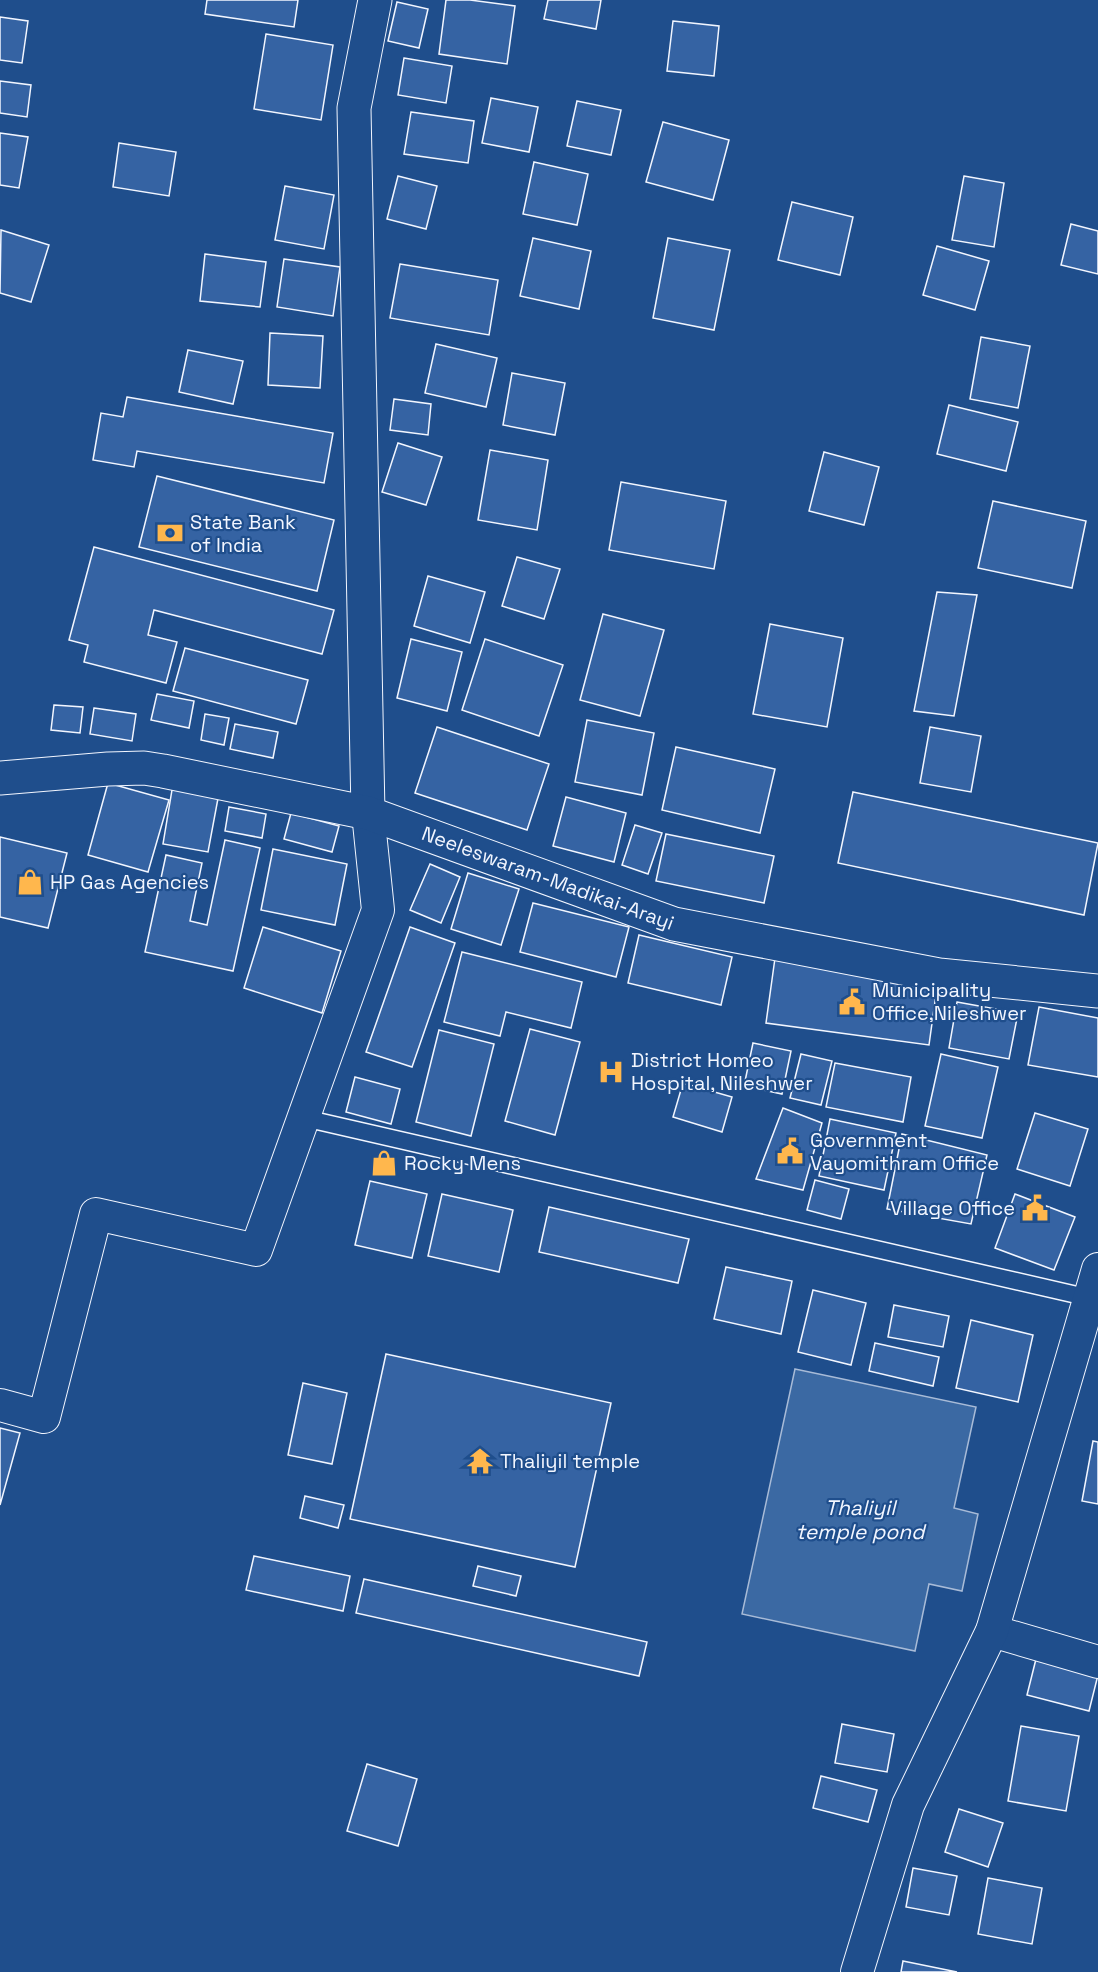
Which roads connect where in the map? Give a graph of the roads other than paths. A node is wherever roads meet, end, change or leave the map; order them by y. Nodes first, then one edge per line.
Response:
1 (375, 0) edge
2 (0, 778) edge
3 (368, 813) junction
4 (1098, 991) edge
5 (304, 1118) junction
6 (1094, 1284) edge
7 (0, 1405) edge
8 (992, 1631) junction
9 (1098, 1662) edge
10 (857, 1972) edge

1 - 3 main road
2 - 3 main road, Neeleswaram-Madikai-Arayi
3 - 4 main road, Neeleswaram-Madikai-Arayi
3 - 5 street
5 - 6 lane
5 - 7 street
6 - 8 street
8 - 9 street
8 - 10 street

